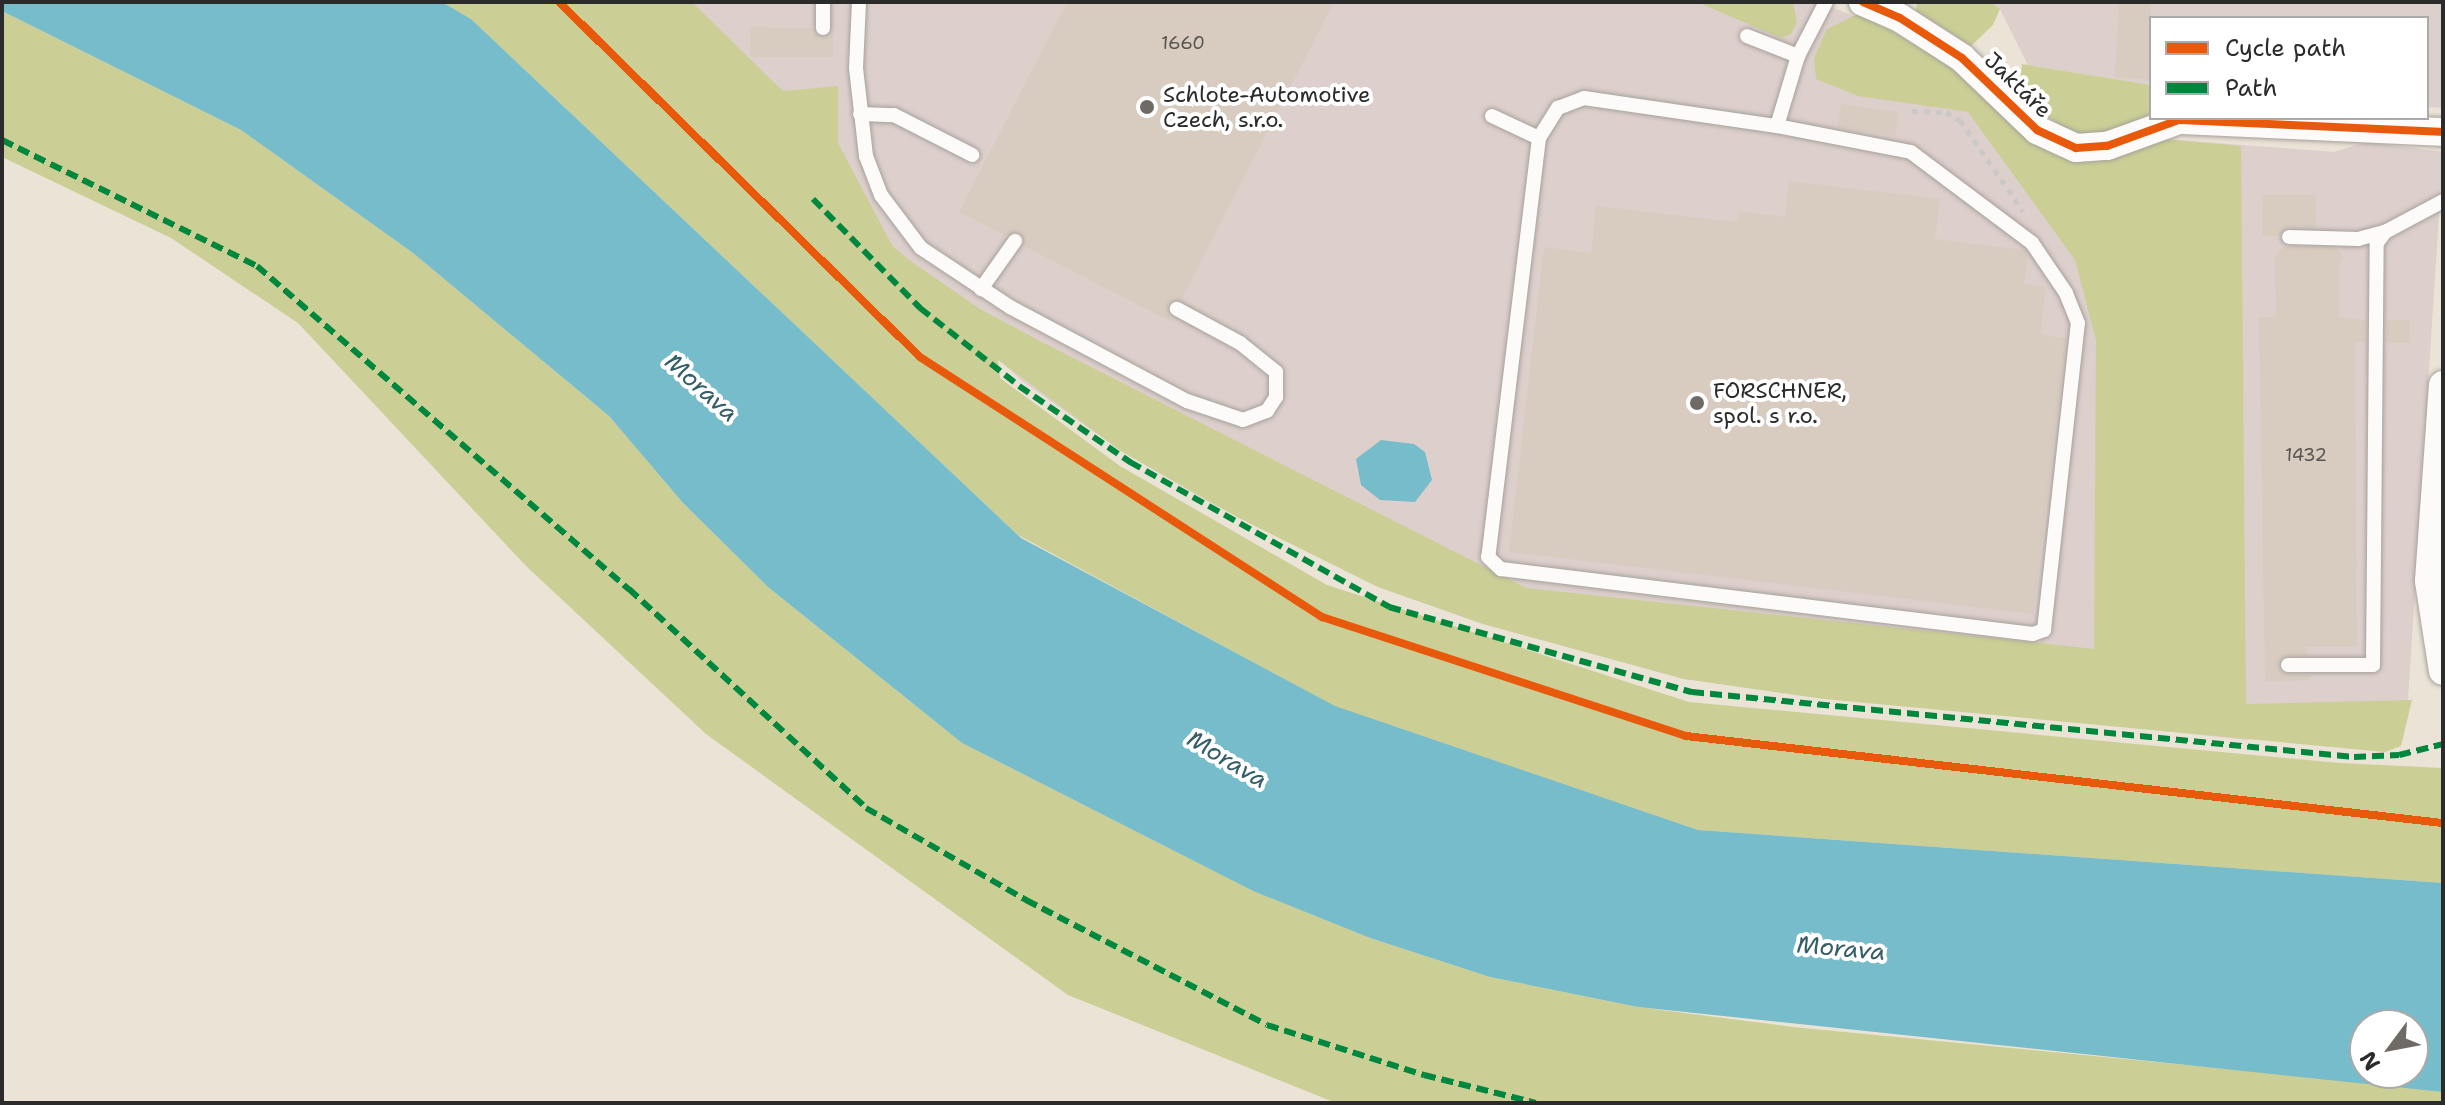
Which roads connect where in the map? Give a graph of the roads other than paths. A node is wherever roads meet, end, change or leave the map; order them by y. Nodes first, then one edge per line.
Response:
1 (823, 2) edge
2 (859, 2) edge
3 (1826, 2) edge
4 (1863, 2) edge
5 (823, 28) dead end
6 (1747, 36) dead end
7 (1798, 56) junction
8 (860, 114) junction
9 (1492, 116) dead end
10 (1777, 126) junction
11 (2443, 132) edge
12 (1539, 138) junction
13 (972, 155) dead end
14 (2443, 201) edge
15 (2385, 232) junction
16 (2289, 237) dead end
17 (1015, 241) dead end
18 (981, 289) junction
19 (1177, 309) dead end
20 (2443, 385) edge
21 (2288, 665) dead end
22 (2443, 669) edge

1 - 5 lane
2 - 8 lane
3 - 7 lane
4 - 11 street, Jaktáře
6 - 7 lane
7 - 10 lane
8 - 13 lane
8 - 18 lane
9 - 12 lane
10 - 12 lane
10 - 12 lane
14 - 15 lane
15 - 16 lane
15 - 21 lane
17 - 18 lane
18 - 19 lane
20 - 22 street

